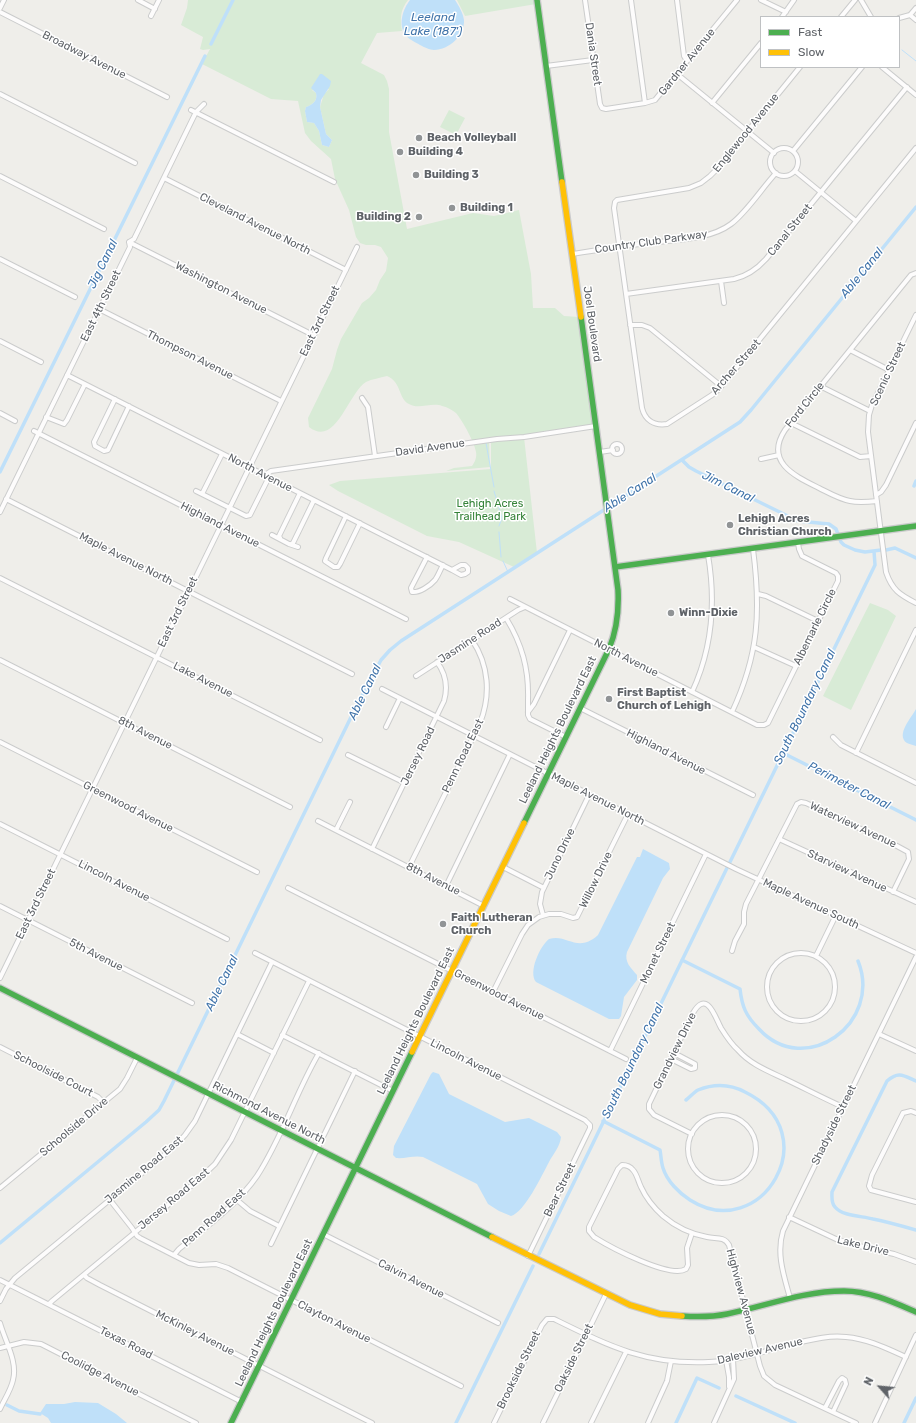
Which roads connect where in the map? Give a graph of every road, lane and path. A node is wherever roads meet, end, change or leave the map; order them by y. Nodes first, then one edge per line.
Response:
1 (4, 0) edge
2 (138, 0) edge
3 (159, 0) edge
4 (537, 0) edge
5 (585, 0) edge
6 (631, 0) edge
7 (677, 0) edge
8 (737, 0) edge
9 (761, 0) edge
10 (794, 0) edge
11 (855, 0) edge
12 (861, 0) edge
13 (0, 8) edge
14 (916, 8) edge
15 (155, 9) junction
16 (0, 12) edge
17 (786, 12) junction
18 (910, 15) junction
19 (151, 16) dead end
20 (783, 16) edge
21 (842, 16) edge
22 (870, 16) edge
23 (900, 18) edge
24 (916, 20) edge
25 (760, 44) edge
26 (593, 60) junction
27 (687, 61) junction
28 (546, 66) junction
29 (799, 68) edge
30 (861, 68) edge
31 (883, 68) edge
32 (677, 74) junction
33 (907, 87) junction
34 (0, 94) edge
35 (916, 94) edge
36 (167, 97) dead end
37 (645, 103) junction
38 (712, 103) junction
39 (204, 104) dead end
40 (602, 108) joint
41 (192, 110) dead end
42 (196, 112) junction
43 (747, 131) junction
44 (916, 148) edge
45 (793, 151) junction
46 (774, 153) junction
47 (135, 163) dead end
48 (795, 171) junction
49 (776, 173) junction
50 (0, 176) edge
51 (164, 178) junction
52 (334, 182) dead end
53 (821, 192) junction
54 (615, 202) joint
55 (856, 221) junction
56 (104, 229) dead end
57 (129, 242) junction
58 (619, 247) junction
59 (357, 248) dead end
60 (572, 254) junction
61 (0, 258) edge
62 (346, 270) junction
63 (916, 273) edge
64 (721, 281) junction
65 (626, 294) junction
66 (75, 297) dead end
67 (724, 303) dead end
68 (99, 309) junction
69 (916, 315) edge
70 (630, 325) junction
71 (313, 335) junction
72 (0, 341) edge
73 (850, 350) junction
74 (41, 362) dead end
75 (889, 370) junction
76 (67, 375) junction
77 (85, 384) junction
78 (721, 386) junction
79 (820, 386) junction
80 (362, 398) dead end
81 (115, 399) junction
82 (281, 401) junction
83 (130, 406) junction
84 (870, 411) junction
85 (0, 413) edge
86 (46, 417) junction
87 (15, 421) dead end
88 (790, 423) junction
89 (916, 423) edge
90 (596, 426) junction
91 (36, 432) junction
92 (613, 450) dead end
93 (600, 452) junction
94 (222, 454) junction
95 (779, 455) junction
96 (375, 456) junction
97 (871, 456) junction
98 (761, 459) dead end
99 (249, 467) junction
100 (267, 476) junction
101 (196, 491) dead end
102 (300, 493) junction
103 (202, 494) junction
104 (876, 495) junction
105 (6, 499) junction
106 (314, 500) junction
107 (877, 501) junction
108 (229, 508) junction
109 (0, 512) edge
110 (346, 516) junction
111 (360, 523) junction
112 (220, 525) junction
113 (916, 526) edge
114 (881, 531) junction
115 (272, 534) dead end
116 (280, 538) junction
117 (798, 543) junction
118 (291, 544) junction
119 (298, 547) dead end
120 (753, 549) junction
121 (708, 555) junction
122 (427, 557) junction
123 (442, 565) junction
124 (335, 567) junction
125 (615, 568) junction
126 (342, 570) dead end
127 (452, 570) dead end
128 (0, 578) edge
129 (188, 591) junction
130 (758, 594) junction
131 (510, 599) dead end
132 (916, 602) edge
133 (525, 607) junction
134 (506, 618) junction
135 (406, 619) dead end
136 (818, 621) junction
137 (570, 630) junction
138 (916, 630) edge
139 (472, 640) junction
140 (754, 647) junction
141 (609, 649) junction
142 (156, 657) junction
143 (0, 660) edge
144 (438, 662) junction
145 (796, 666) junction
146 (352, 674) dead end
147 (416, 676) dead end
148 (382, 690) dead end
149 (692, 692) junction
150 (400, 698) junction
151 (580, 708) junction
152 (528, 712) junction
153 (732, 712) junction
154 (437, 717) junction
155 (124, 723) junction
156 (764, 725) joint
157 (386, 727) dead end
158 (473, 736) junction
159 (566, 737) junction
160 (833, 737) dead end
161 (320, 740) dead end
162 (0, 742) edge
163 (856, 753) junction
164 (510, 754) junction
165 (348, 755) dead end
166 (548, 774) junction
167 (405, 783) junction
168 (916, 783) edge
169 (92, 788) junction
170 (589, 795) junction
171 (753, 795) dead end
172 (350, 802) dead end
173 (290, 807) dead end
174 (628, 814) junction
175 (318, 821) dead end
176 (0, 824) edge
177 (336, 830) junction
178 (778, 839) junction
179 (372, 849) junction
180 (60, 854) junction
181 (706, 854) junction
182 (409, 867) junction
183 (502, 867) junction
184 (257, 872) dead end
185 (759, 880) junction
186 (446, 886) junction
187 (288, 888) dead end
188 (544, 888) junction
189 (893, 892) junction
190 (916, 902) edge
191 (0, 906) edge
192 (484, 906) junction
193 (543, 915) junction
194 (836, 915) junction
195 (28, 920) junction
196 (227, 939) dead end
197 (916, 946) edge
198 (732, 951) dead end
199 (915, 952) edge
200 (255, 953) dead end
201 (816, 956) junction
202 (916, 957) edge
203 (272, 962) junction
204 (452, 971) junction
205 (0, 978) edge
206 (309, 981) junction
207 (0, 988) edge
208 (493, 992) junction
209 (192, 1004) dead end
210 (237, 1034) junction
211 (879, 1034) junction
212 (282, 1035) junction
213 (420, 1037) junction
214 (0, 1047) edge
215 (610, 1051) junction
216 (916, 1051) edge
217 (274, 1053) junction
218 (319, 1053) junction
219 (674, 1053) junction
220 (137, 1058) junction
221 (626, 1059) dead end
222 (671, 1059) junction
223 (355, 1072) junction
224 (393, 1091) junction
225 (208, 1094) junction
226 (103, 1102) junction
227 (843, 1107) junction
228 (244, 1112) junction
229 (916, 1113) edge
230 (590, 1125) joint
231 (281, 1130) junction
232 (692, 1134) junction
233 (317, 1149) junction
234 (356, 1169) junction
235 (0, 1188) edge
236 (110, 1200) junction
237 (237, 1200) junction
238 (916, 1202) edge
239 (789, 1217) junction
240 (279, 1226) junction
241 (135, 1232) junction
242 (692, 1233) junction
243 (324, 1234) junction
244 (271, 1244) dead end
245 (174, 1255) junction
246 (528, 1256) junction
247 (916, 1262) edge
248 (84, 1275) junction
249 (0, 1280) edge
250 (10, 1285) junction
251 (606, 1294) junction
252 (790, 1298) junction
253 (291, 1300) junction
254 (0, 1301) edge
255 (49, 1304) junction
256 (746, 1309) junction
257 (916, 1312) edge
258 (547, 1319) joint
259 (0, 1323) edge
260 (498, 1323) dead end
261 (586, 1335) junction
262 (916, 1335) edge
263 (8, 1346) junction
264 (0, 1348) edge
265 (626, 1352) junction
266 (756, 1354) junction
267 (906, 1357) junction
268 (733, 1359) junction
269 (726, 1360) junction
270 (671, 1361) junction
271 (259, 1366) junction
272 (461, 1386) dead end
273 (728, 1391) junction
274 (242, 1402) junction
275 (825, 1408) junction
276 (0, 1409) edge
277 (833, 1412) junction
278 (184, 1417) junction
279 (182, 1423) edge
280 (196, 1423) edge
281 (231, 1423) edge
282 (372, 1423) edge
283 (494, 1423) edge
284 (543, 1423) edge
285 (591, 1423) edge
286 (648, 1423) edge
287 (715, 1423) edge
288 (856, 1423) edge
289 (875, 1423) edge

1 - 13 street
2 - 15 street
3 - 15 street
4 - 28 main road, Joel Boulevard
5 - 26 street, Dania Street
6 - 37 street
7 - 27 street
8 - 27 street, Gardner Avenue
9 - 17 street
10 - 17 street
11 - 21 street
12 - 22 street
14 - 18 street
15 - 19 street
16 - 36 street, Broadway Avenue
17 - 20 street
18 - 23 street
18 - 24 street
25 - 38 street
26 - 28 street
26 - 40 street, Dania Street
27 - 32 street, Gardner Avenue
28 - 60 main road, Joel Boulevard
29 - 43 street, Englewood Avenue
30 - 45 street
31 - 33 street
32 - 37 street, Gardner Avenue
32 - 38 street
33 - 35 street
33 - 53 street, Canal Street
34 - 47 street
37 - 40 street, Gardner Avenue
38 - 43 street
39 - 42 street, East 4th Street
41 - 42 street
42 - 51 street, East 4th Street
42 - 52 street
43 - 46 street
43 - 54 street, Englewood Avenue
44 - 55 street, Archer Street
45 - 46 street
45 - 48 street
46 - 49 street
48 - 49 street
48 - 53 street
49 - 58 street, Country Club Parkway
50 - 56 street
51 - 57 street, East 4th Street
51 - 62 street, Cleveland Avenue North
53 - 55 street
53 - 64 street, Canal Street
54 - 58 street, Archer Street
55 - 78 street, Archer Street
57 - 68 street, East 4th Street
57 - 71 street, Washington Avenue
58 - 60 street, Country Club Parkway
58 - 65 street, Archer Street
59 - 62 street, East 3rd Street
60 - 90 main road, Joel Boulevard
61 - 66 street
62 - 71 street, East 3rd Street
63 - 73 street, Ford Circle
64 - 65 street, Canal Street
64 - 67 street
65 - 70 street, Archer Street
68 - 76 street, East 4th Street
68 - 82 street, Thompson Avenue
69 - 75 street, Scenic Street
70 - 78 street
70 - 78 street, Archer Street
71 - 82 street, East 3rd Street
72 - 74 street
73 - 75 street
73 - 79 street, Ford Circle
75 - 84 street, Scenic Street
76 - 77 street, North Avenue
76 - 86 street, East 4th Street
77 - 81 street, North Avenue
77 - 86 street
79 - 84 street
79 - 88 street, Ford Circle
80 - 96 street
81 - 83 street, North Avenue
81 - 83 street
82 - 99 street, East 3rd Street
83 - 94 street, North Avenue
84 - 97 street, Scenic Street
85 - 87 street
86 - 91 street, East 4th Street
88 - 95 street, Ford Circle
88 - 97 street
89 - 104 street
90 - 93 main road, Joel Boulevard
90 - 96 street, David Avenue
91 - 105 street, East 4th Street
91 - 112 street, Highland Avenue
92 - 93 street
93 - 125 main road, Joel Boulevard
94 - 99 street, North Avenue
94 - 103 street
95 - 98 street
95 - 107 street
96 - 100 street, David Avenue
97 - 104 street, Scenic Street
99 - 100 street, North Avenue
99 - 108 street, East 3rd Street
100 - 102 street, North Avenue
100 - 108 street
101 - 103 street
102 - 106 street, North Avenue
102 - 116 street
103 - 108 street
104 - 107 street, Scenic Street
105 - 109 street, East 4th Street
105 - 129 street, Maple Avenue North
106 - 110 street, North Avenue
106 - 118 street
107 - 114 street, Scenic Street
108 - 112 street, East 3rd Street
110 - 111 street, North Avenue
110 - 124 street
111 - 122 street, North Avenue
111 - 124 street
112 - 129 street, East 3rd Street
112 - 135 street, Highland Avenue
113 - 114 main road
114 - 117 main road
114 - 132 street, Scenic Street
115 - 116 street
116 - 118 street
117 - 120 main road
117 - 136 street, Albemarle Circle
118 - 119 street
120 - 121 main road
120 - 130 street
121 - 125 main road
121 - 149 street
122 - 123 street, North Avenue
122 - 123 street
123 - 127 street, North Avenue
124 - 126 street
125 - 141 main road, Joel Boulevard
128 - 142 street, Lake Avenue
129 - 142 street, East 3rd Street
129 - 146 street, Maple Avenue North
130 - 136 street
130 - 140 street
131 - 133 street, North Avenue
133 - 134 street, Jasmine Road
133 - 137 street, North Avenue
134 - 139 street, Jasmine Road
134 - 152 street
136 - 145 street, Albemarle Circle
137 - 141 street, North Avenue
137 - 152 street
138 - 163 street
139 - 144 street, Jasmine Road
139 - 158 street, Penn Road East
140 - 145 street
140 - 153 street
141 - 149 street, North Avenue
141 - 151 main road, Leeland Heights Boulevard East
142 - 155 street, East 3rd Street
142 - 161 street, Lake Avenue
143 - 155 street, 8th Avenue
144 - 147 street, Jasmine Road
144 - 154 street, Jersey Road
145 - 156 street, Albemarle Circle
148 - 150 street, Maple Avenue North
149 - 153 street, North Avenue
150 - 154 street, Maple Avenue North
150 - 157 street
151 - 159 main road, Leeland Heights Boulevard East
151 - 171 street, Highland Avenue
152 - 159 street
153 - 156 street, North Avenue
154 - 158 street, Maple Avenue North
154 - 167 street, Jersey Road
155 - 169 street, East 3rd Street
155 - 173 street, 8th Avenue
158 - 164 street, Maple Avenue North
158 - 182 street, Penn Road East
159 - 166 main road, Leeland Heights Boulevard East
160 - 163 street
162 - 169 street, Greenwood Avenue
163 - 168 street
164 - 166 street, Maple Avenue North
164 - 186 street
165 - 167 street
166 - 170 street, Maple Avenue North
166 - 183 main road, Leeland Heights Boulevard East
167 - 179 street, Jersey Road
169 - 180 street, East 3rd Street
169 - 184 street, Greenwood Avenue
170 - 174 street, Maple Avenue North
170 - 188 street, Juno Drive
172 - 177 street
174 - 181 street, Maple Avenue North
174 - 193 street, Willow Drive
175 - 177 street, 8th Avenue
176 - 180 street, Lincoln Avenue
177 - 179 street, 8th Avenue
178 - 185 street
178 - 189 street, Starview Avenue
178 - 189 street, Waterview Avenue
179 - 182 street, 8th Avenue
180 - 195 street, East 3rd Street
180 - 196 street, Lincoln Avenue
181 - 185 street, Maple Avenue South
181 - 215 street, Monet Street
182 - 186 street, 8th Avenue
183 - 188 street
183 - 192 main road, Leeland Heights Boulevard East
185 - 194 street, Maple Avenue South
185 - 198 street
186 - 192 street, 8th Avenue
187 - 204 street, Greenwood Avenue
188 - 193 street, Juno Drive
189 - 190 street, Starview Avenue
191 - 195 street, 5th Avenue
192 - 204 main road, Leeland Heights Boulevard East
193 - 208 street
194 - 199 street, Maple Avenue South
194 - 201 street
195 - 205 street, East 3rd Street
195 - 209 street, 5th Avenue
197 - 199 street
200 - 203 street, Lincoln Avenue
201 - 201 street
202 - 211 street, Shadyside Street
203 - 206 street, Lincoln Avenue
203 - 210 street, Jasmine Road East
204 - 208 street, Greenwood Avenue
204 - 213 main road, Leeland Heights Boulevard East
206 - 212 street, Jersey Road East
206 - 213 street, Lincoln Avenue
207 - 220 main road, Richmond Avenue North
208 - 215 street, Greenwood Avenue
210 - 217 street
210 - 225 street, Jasmine Road East
211 - 216 street
211 - 227 street, Shadyside Street
212 - 217 street, Jersey Road East
212 - 218 street
213 - 224 main road, Leeland Heights Boulevard East
213 - 230 street, Lincoln Avenue
214 - 226 street, Schoolside Court
215 - 221 street, Greenwood Avenue
217 - 228 street, Jersey Road East
218 - 223 street
218 - 231 street, Penn Road East
219 - 222 street, Grandview Drive
219 - 222 street
219 - 227 street, Grandview Drive
220 - 225 main road, Richmond Avenue North
220 - 226 street, Schoolside Drive
222 - 232 street, Grandview Drive
223 - 224 street
223 - 233 street
224 - 234 main road, Leeland Heights Boulevard East
225 - 228 main road, Richmond Avenue North
225 - 236 street, Jasmine Road East
226 - 235 street, Schoolside Drive
227 - 239 street, Shadyside Street
228 - 231 main road, Richmond Avenue North
228 - 241 street, Jersey Road East
229 - 238 street
230 - 246 street, Bear Street
231 - 233 main road, Richmond Avenue North
231 - 237 street, Penn Road East
232 - 232 street
233 - 234 main road, Richmond Avenue North
233 - 240 street
234 - 243 main road, Leeland Heights Boulevard East
234 - 246 main road, Richmond Avenue North
236 - 241 street, Clayton Avenue
236 - 250 street, Jasmine Road East
237 - 240 street
237 - 245 street, Penn Road East
239 - 247 street, Lake Drive
239 - 252 street, Shadyside Street
240 - 244 street
241 - 245 street, Clayton Avenue
241 - 248 street, Jersey Road East
242 - 242 street, Highview Avenue
242 - 256 street, Highview Avenue
243 - 253 main road, Leeland Heights Boulevard East
243 - 260 street, Calvin Avenue
245 - 253 street, Clayton Avenue
246 - 251 main road, Richmond Avenue North
248 - 255 street, Jersey Road East
248 - 271 street, McKinley Avenue
249 - 250 street, Texas Road
250 - 254 street, Jasmine Road East
250 - 255 street, Texas Road
251 - 256 main road, Richmond Avenue North
251 - 261 street, Oakside Street
252 - 256 main road, Richmond Avenue North
252 - 257 main road, Richmond Avenue North
253 - 271 main road, Leeland Heights Boulevard East
253 - 272 street, Clayton Avenue
255 - 274 street, Texas Road
256 - 266 street, Highview Avenue
258 - 261 street, Daleview Avenue
258 - 283 street, Brookside Street
259 - 263 street
261 - 265 street, Daleview Avenue
261 - 284 street, Oakside Street
262 - 267 street
263 - 264 street, Coolidge Avenue
263 - 276 street
263 - 278 street, Coolidge Avenue
265 - 270 street, Daleview Avenue
265 - 285 street
266 - 267 street, Daleview Avenue
266 - 268 street, Daleview Avenue
266 - 275 street, Highview Avenue
267 - 289 street
268 - 269 street, Daleview Avenue
268 - 273 street
269 - 270 street, Daleview Avenue
269 - 273 street
270 - 286 street
271 - 274 main road, Leeland Heights Boulevard East
271 - 282 street, McKinley Avenue
273 - 287 street
274 - 281 main road, Leeland Heights Boulevard East
275 - 277 street, Highview Avenue
275 - 277 street
277 - 288 street, Highview Avenue
278 - 279 street
278 - 280 street, Coolidge Avenue

